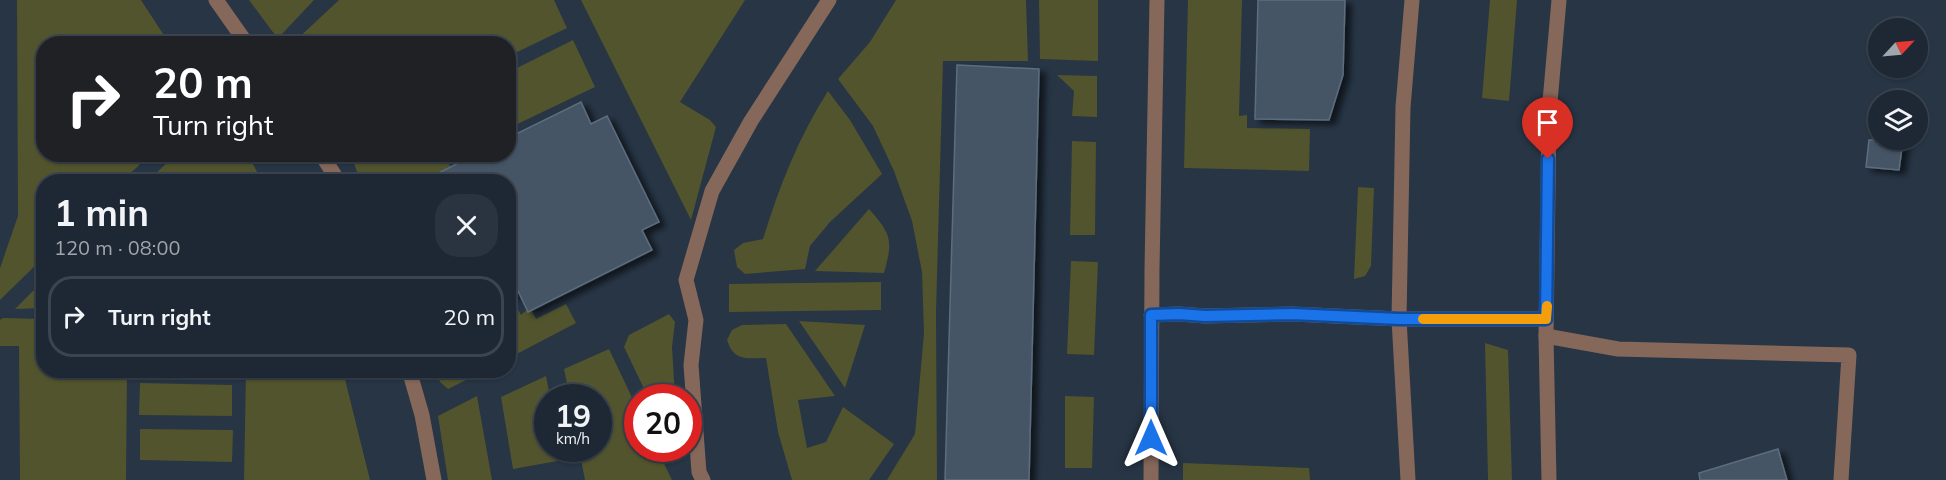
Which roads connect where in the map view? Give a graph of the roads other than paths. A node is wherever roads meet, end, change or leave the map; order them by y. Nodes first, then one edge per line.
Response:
1 (216, 0) edge
2 (829, 0) edge
3 (1157, 0) edge
4 (1412, 0) edge
5 (1559, 0) edge
6 (241, 36) edge
7 (1151, 315) junction
8 (1399, 319) junction
9 (1546, 319) junction
10 (1546, 336) junction
11 (411, 378) edge
12 (434, 480) edge
13 (703, 480) edge
14 (1151, 480) edge
15 (1408, 480) edge
16 (1549, 480) edge
17 (1841, 480) edge

1 - 6 street
2 - 13 street
3 - 7 street
4 - 8 street
5 - 9 street
7 - 8 street
7 - 14 street
8 - 9 street
8 - 15 street
9 - 10 street
10 - 16 street
10 - 17 street
11 - 12 street

